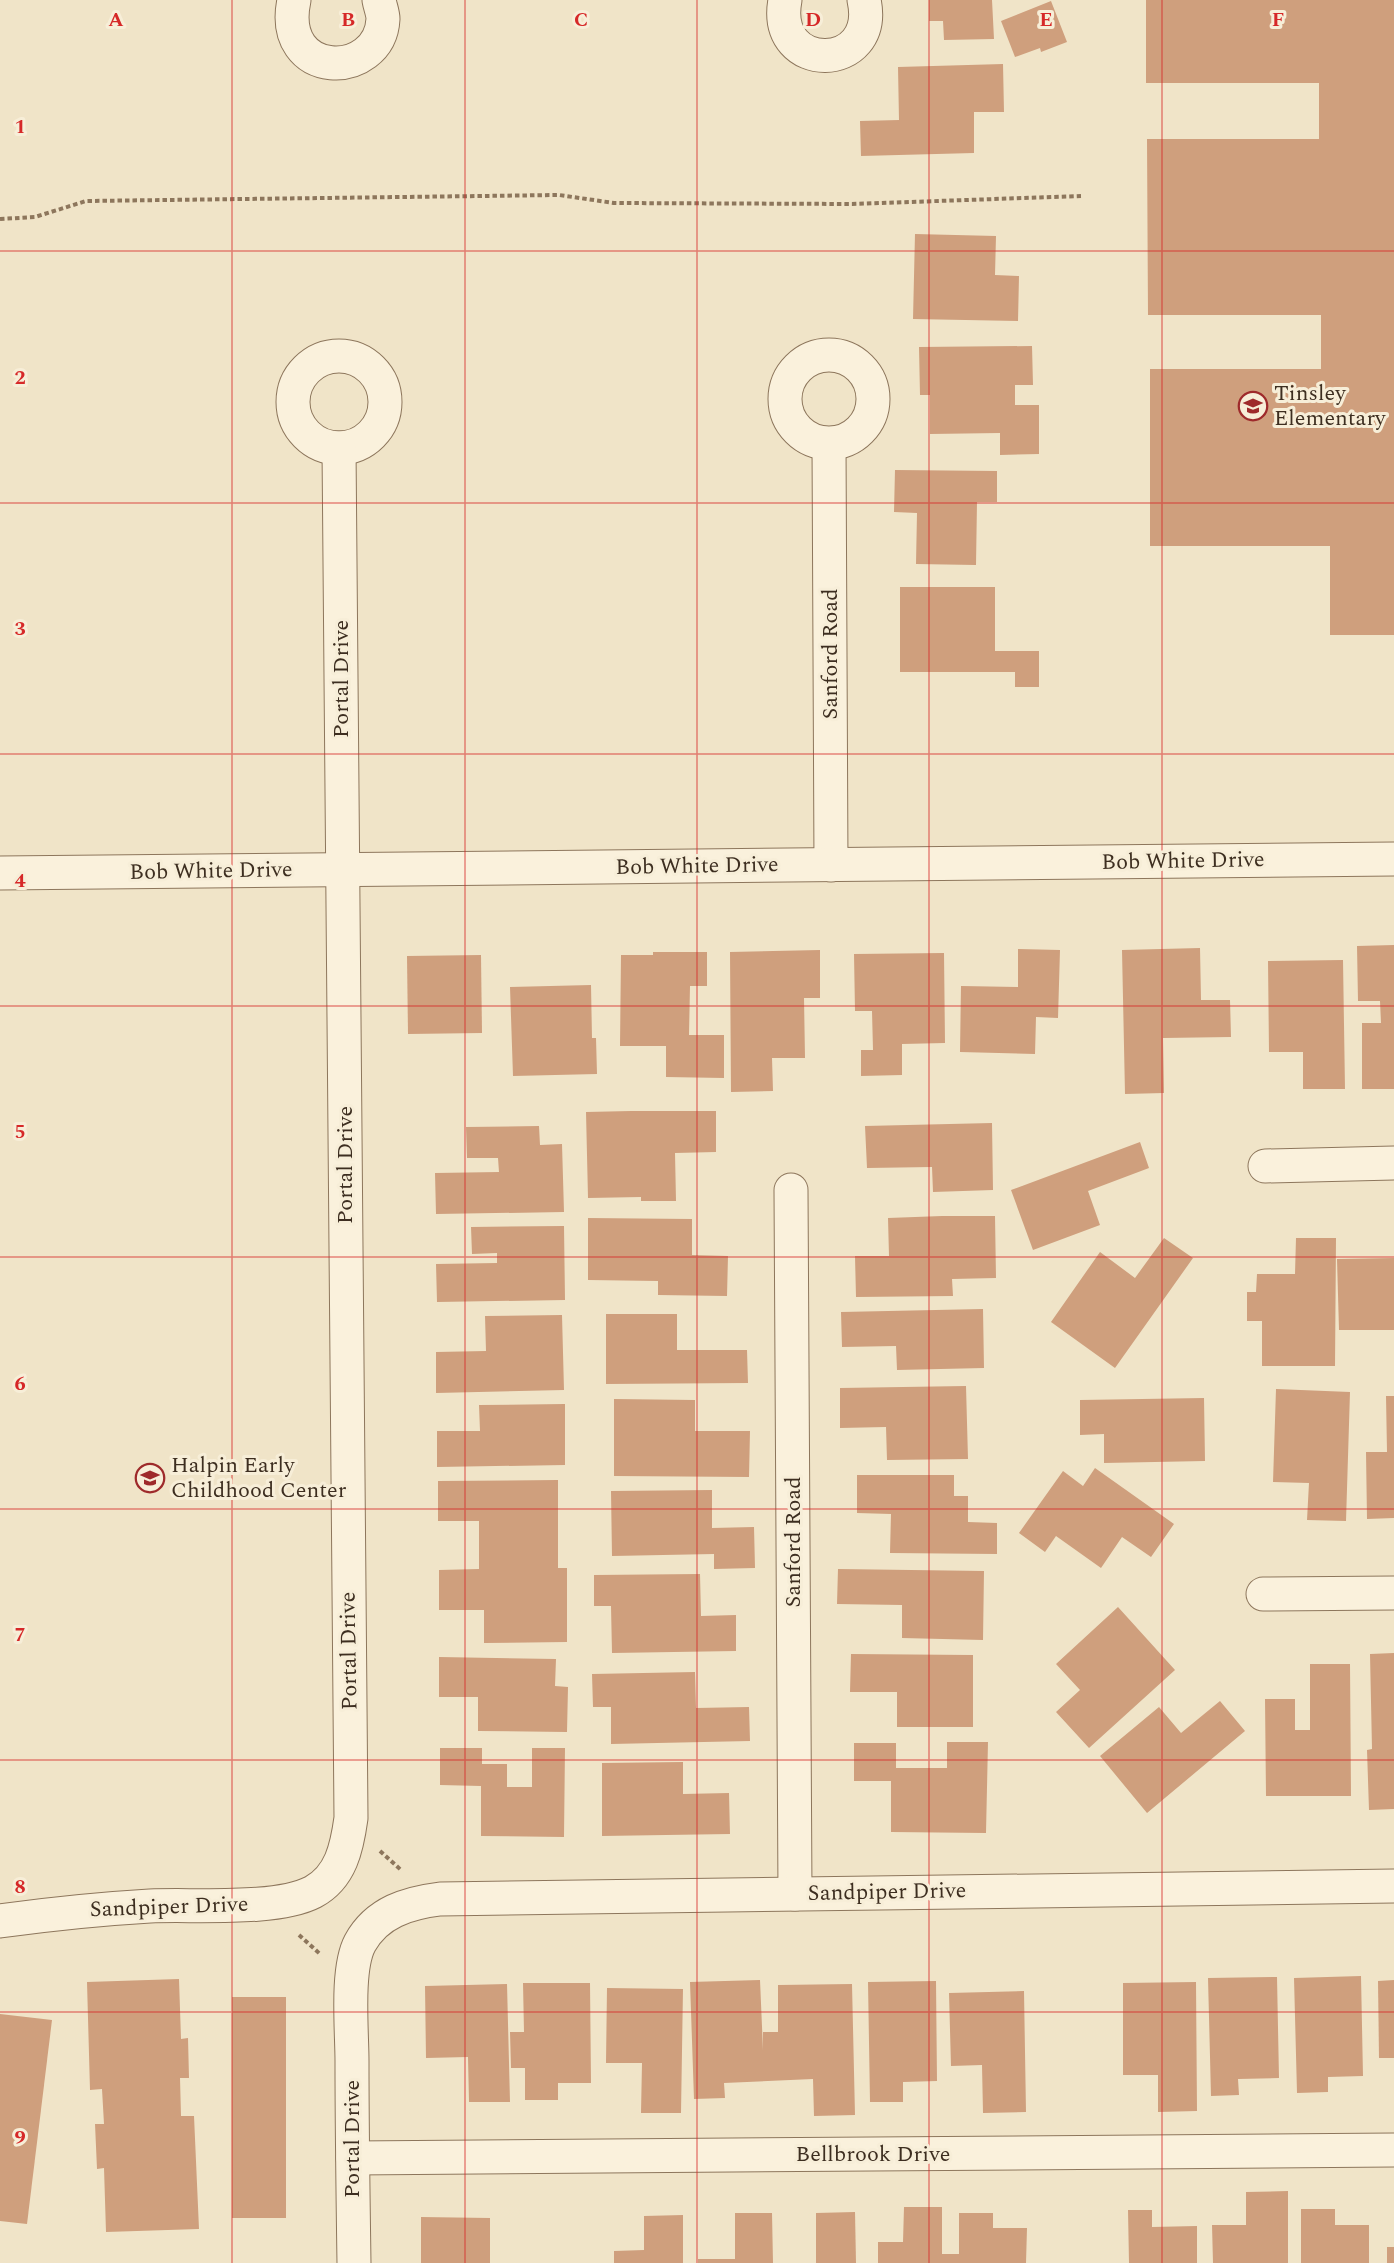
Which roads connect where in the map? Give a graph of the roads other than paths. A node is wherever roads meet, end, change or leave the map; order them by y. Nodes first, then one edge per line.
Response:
1 (294, 0) edge
2 (379, 0) edge
3 (785, 0) edge
4 (864, 0) edge
5 (829, 444) dead end
6 (339, 448) dead end
7 (1394, 860) edge
8 (831, 865) junction
9 (342, 870) junction
10 (0, 873) edge
11 (1394, 1163) edge
12 (1265, 1166) dead end
13 (791, 1190) dead end
14 (1394, 1593) edge
15 (1263, 1594) dead end
16 (331, 1877) joint
17 (1394, 1887) edge
18 (795, 1894) junction
19 (384, 1917) joint
20 (0, 1921) edge
21 (1394, 2150) edge
22 (353, 2158) junction
23 (354, 2263) edge

1 - 2 street
3 - 4 street
5 - 8 street, Sanford Road
6 - 9 street, Portal Drive
7 - 8 street, Bob White Drive
8 - 9 street, Bob White Drive
9 - 10 street, Bob White Drive
9 - 16 street, Portal Drive
11 - 12 street
13 - 18 street, Sanford Road
14 - 15 street
16 - 20 street, Sandpiper Drive
17 - 18 street, Sandpiper Drive
18 - 19 street, Sandpiper Drive
19 - 22 street, Portal Drive
21 - 22 street, Bellbrook Drive
22 - 23 street, Portal Drive

